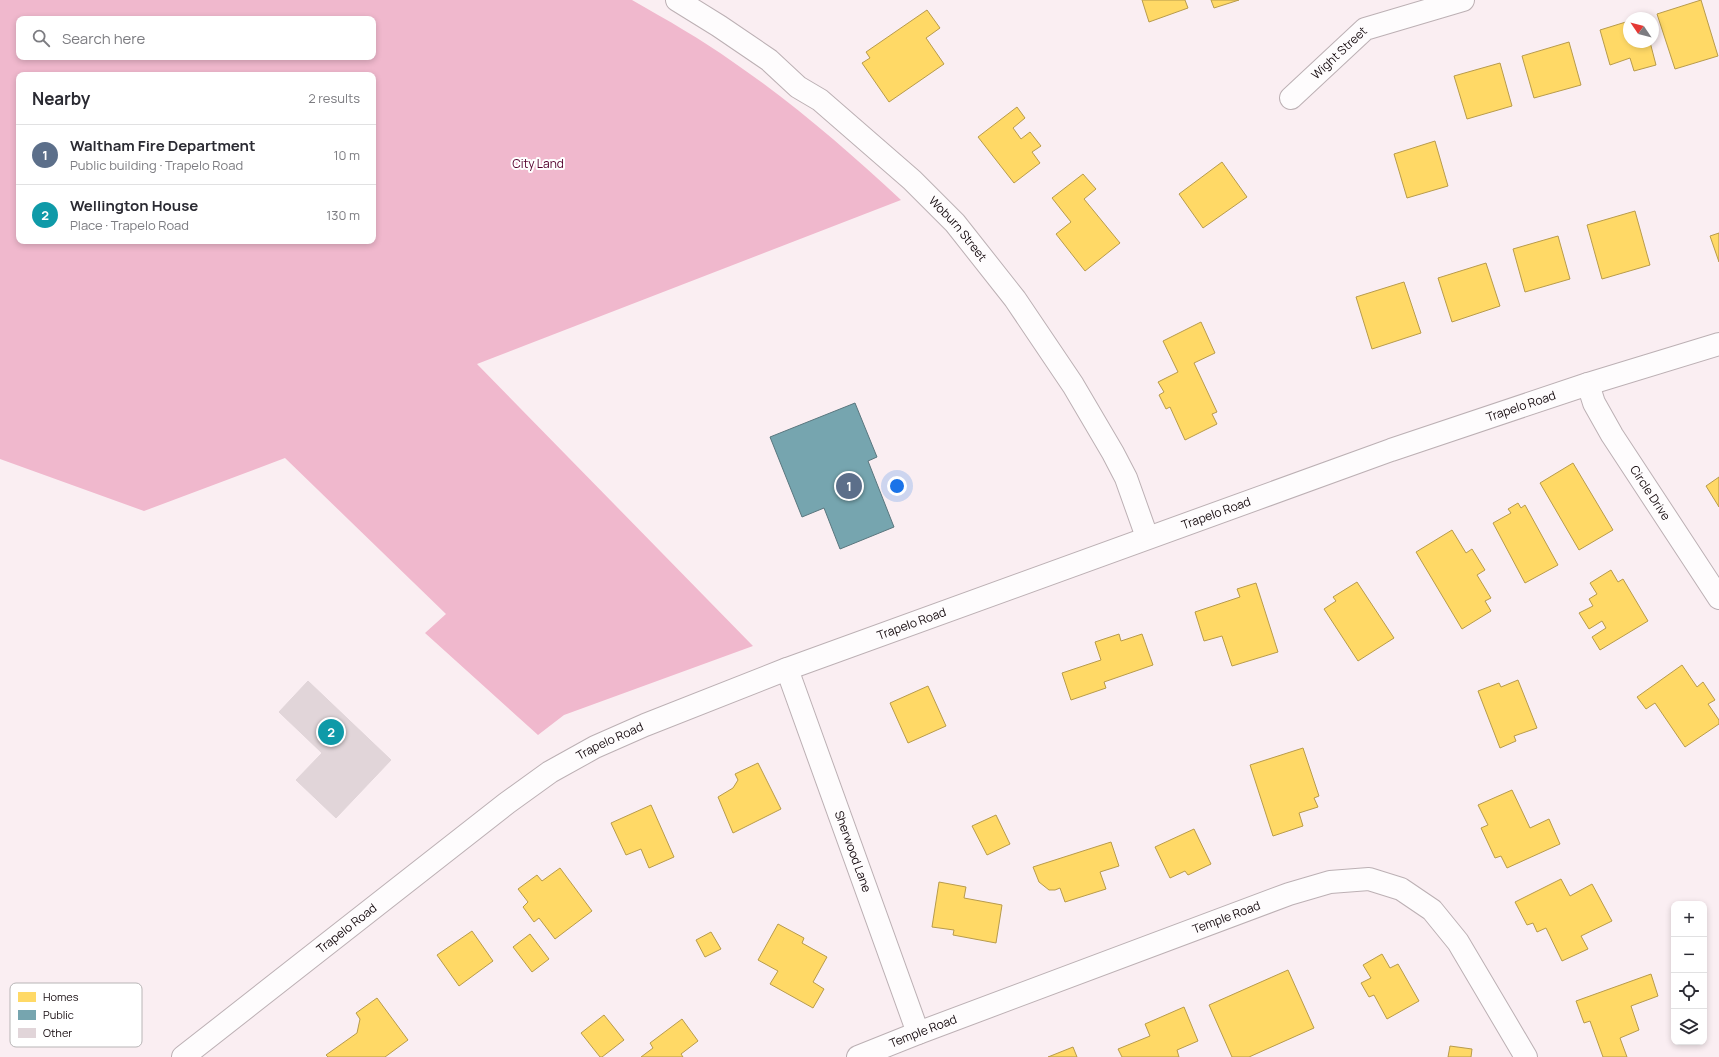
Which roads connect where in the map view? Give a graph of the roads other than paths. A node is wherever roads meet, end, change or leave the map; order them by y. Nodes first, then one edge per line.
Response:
1 (678, 0) edge
2 (1464, 0) edge
3 (1291, 98) dead end
4 (1719, 344) edge
5 (1588, 384) junction
6 (1147, 537) junction
7 (1719, 598) edge
8 (788, 669) junction
9 (918, 1033) junction
10 (184, 1057) edge
11 (858, 1057) edge
12 (1526, 1057) edge

1 - 6 street, Woburn Street
2 - 3 street, Wight Street
4 - 5 street, Trapelo Road
5 - 6 street, Trapelo Road
5 - 7 street, Circle Drive
6 - 8 street, Trapelo Road
8 - 9 street, Sherwood Lane
8 - 10 street, Trapelo Road
9 - 11 street, Temple Road
9 - 12 street, Temple Road

